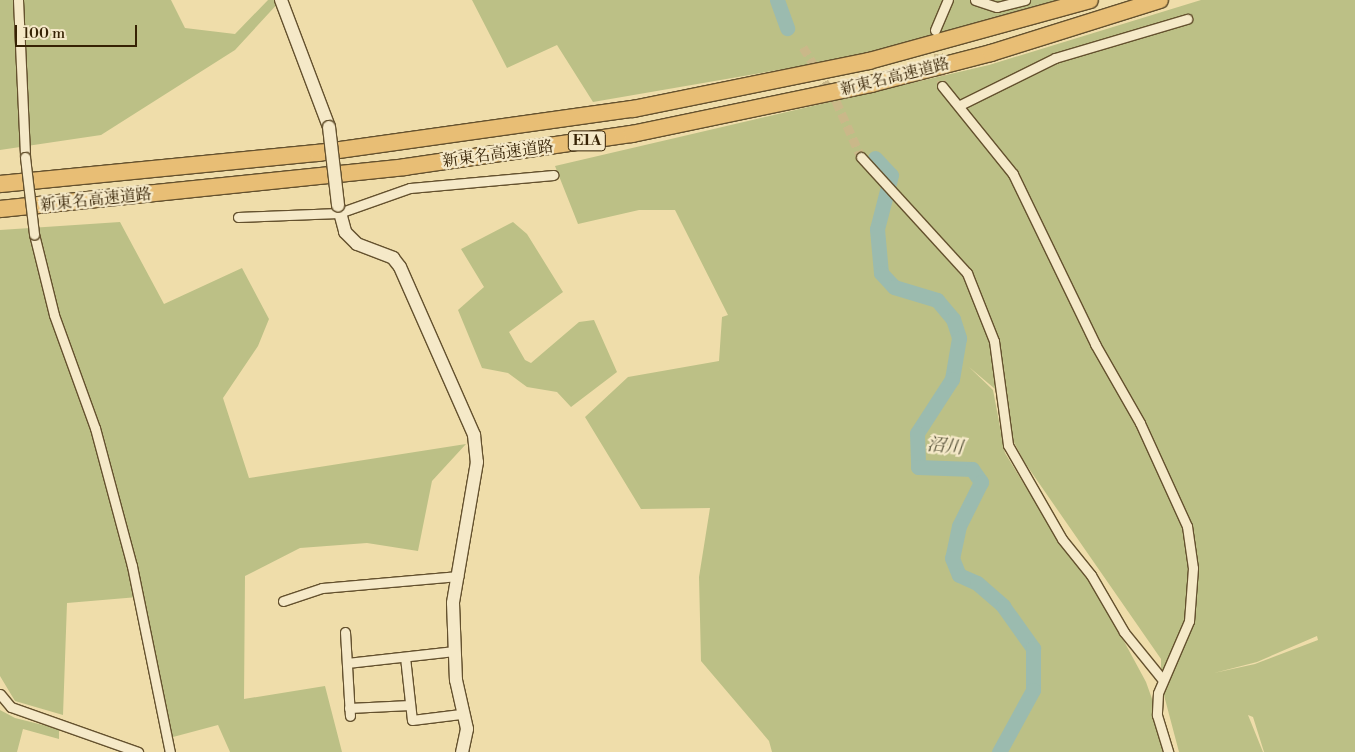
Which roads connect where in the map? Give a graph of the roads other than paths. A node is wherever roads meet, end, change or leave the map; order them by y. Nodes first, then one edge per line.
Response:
1 (18, 0) edge
2 (280, 0) edge
3 (948, 0) edge
4 (975, 0) edge
5 (1025, 0) edge
6 (1090, 0) edge
7 (1160, 0) edge
8 (1187, 19) dead end
9 (936, 30) tunnel mouth
10 (942, 86) tunnel mouth
11 (960, 105) junction
12 (861, 158) tunnel mouth
13 (553, 175) dead end
14 (0, 184) edge
15 (0, 209) edge
16 (339, 209) junction
17 (238, 217) dead end
18 (458, 576) junction
19 (283, 601) dead end
20 (345, 632) dead end
21 (454, 651) junction
22 (405, 657) junction
23 (347, 664) junction
24 (1162, 678) junction
25 (0, 694) edge
26 (410, 704) junction
27 (461, 714) junction
28 (138, 752) edge
29 (169, 752) edge
30 (462, 752) edge
31 (1168, 752) edge

1 - 29 street, bridge
2 - 16 street, bridge
3 - 9 street
4 - 5 street
6 - 14 highway, 新東名高速道路 / E1A
7 - 15 highway, 新東名高速道路 / E1A
8 - 11 street
10 - 11 street
11 - 24 street
12 - 24 street
13 - 16 street
16 - 17 street
16 - 18 street
18 - 19 street
18 - 21 street
20 - 23 street
21 - 22 street
21 - 27 street
22 - 23 street
22 - 26 street
23 - 26 street
24 - 31 street
25 - 28 street
26 - 27 street
27 - 30 street

